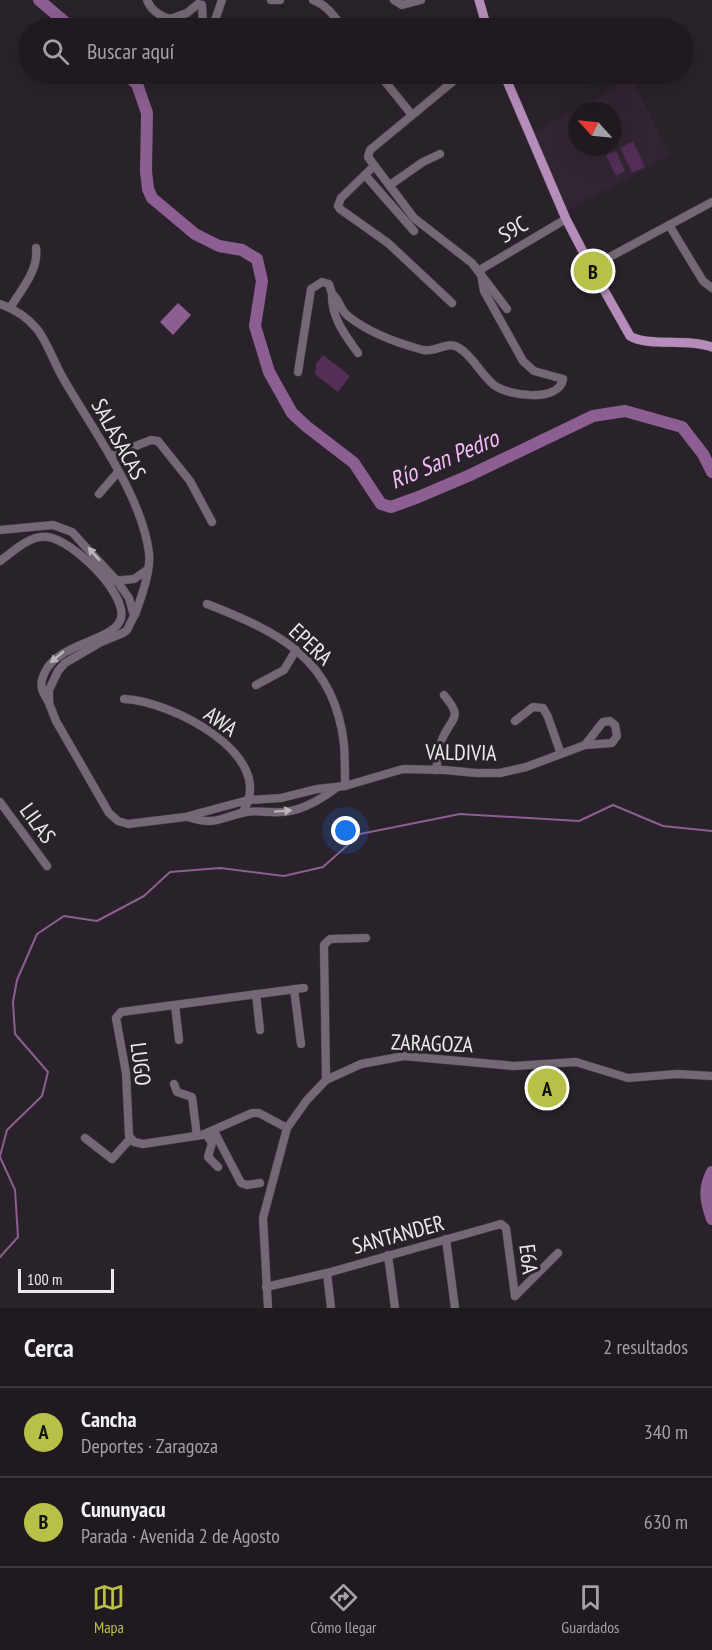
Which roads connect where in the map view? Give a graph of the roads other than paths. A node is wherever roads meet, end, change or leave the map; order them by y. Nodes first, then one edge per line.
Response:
1 (147, 0) edge
2 (222, 0) edge
3 (271, 0) edge
4 (280, 0) edge
5 (313, 0) edge
6 (394, 0) edge
7 (422, 0) edge
8 (479, 0) edge
9 (167, 18) edge
10 (173, 18) edge
11 (201, 18) edge
12 (216, 18) edge
13 (335, 18) edge
14 (484, 18) edge
15 (387, 84) edge
16 (450, 84) edge
17 (508, 84) edge
18 (412, 115) junction
19 (440, 154) dead end
20 (374, 166) junction
21 (365, 175) junction
22 (390, 185) junction
23 (712, 202) edge
24 (566, 219) junction
25 (669, 225) junction
26 (414, 231) dead end
27 (36, 248) dead end
28 (591, 267) junction
29 (480, 272) junction
30 (712, 288) edge
31 (332, 294) junction
32 (452, 303) dead end
33 (0, 304) edge
34 (10, 308) junction
35 (507, 309) dead end
36 (712, 347) edge
37 (358, 353) dead end
38 (298, 372) dead end
39 (110, 456) junction
40 (118, 472) junction
41 (99, 494) dead end
42 (212, 522) dead end
43 (0, 530) edge
44 (0, 561) edge
45 (147, 570) junction
46 (117, 581) junction
47 (107, 582) junction
48 (207, 604) dead end
49 (134, 616) junction
50 (100, 639) junction
51 (296, 650) junction
52 (256, 684) dead end
53 (444, 695) dead end
54 (124, 699) dead end
55 (515, 721) dead end
56 (585, 745) dead end
57 (561, 754) junction
58 (436, 770) junction
59 (345, 786) junction
60 (336, 788) junction
61 (248, 800) junction
62 (0, 802) edge
63 (242, 813) junction
64 (185, 817) junction
65 (47, 866) dead end
66 (366, 938) dead end
67 (304, 988) dead end
68 (294, 989) junction
69 (256, 994) junction
70 (175, 1005) junction
71 (260, 1030) dead end
72 (179, 1040) dead end
73 (301, 1044) dead end
74 (712, 1076) edge
75 (326, 1080) junction
76 (174, 1084) dead end
77 (287, 1128) junction
78 (210, 1132) junction
79 (197, 1136) junction
80 (85, 1138) dead end
81 (130, 1139) junction
82 (218, 1167) dead end
83 (260, 1183) dead end
84 (506, 1228) joint
85 (446, 1239) junction
86 (558, 1253) dead end
87 (388, 1254) junction
88 (327, 1273) junction
89 (266, 1287) junction
90 (268, 1308) edge
91 (331, 1308) edge
92 (395, 1308) edge
93 (455, 1308) edge

1 - 9 street
2 - 12 street
3 - 4 street
5 - 13 street
6 - 7 street
8 - 14 main road
10 - 11 street
15 - 18 street
16 - 18 street
17 - 24 main road
18 - 20 street
19 - 22 street
20 - 21 street
20 - 22 street
21 - 26 street
21 - 32 street
22 - 29 street
23 - 25 street
24 - 28 main road
24 - 29 street, S9C
25 - 28 street
25 - 30 street
27 - 34 street
28 - 36 main road
29 - 31 street
29 - 35 street
31 - 37 street
31 - 38 street
33 - 34 street, SALASACAS
34 - 39 street, SALASACAS
39 - 40 street, SALASACAS
39 - 42 street
40 - 41 street
40 - 45 street, SALASACAS
46 -> 43 street
44 - 47 street
45 - 46 street
45 - 49 street, SALASACAS
46 - 47 street
46 - 49 street
47 - 50 street
48 - 51 street, EPERA
49 - 50 street
50 - 64 street, VALDIVIA
51 - 52 street
51 - 59 street, EPERA
53 - 58 street
54 - 61 street, AWA
55 - 57 street
56 - 57 street, VALDIVIA
57 - 58 street, VALDIVIA
58 - 59 street, VALDIVIA
59 - 60 street, VALDIVIA
60 - 61 street, VALDIVIA
63 -> 60 street, VALDIVIA
61 - 63 street
61 - 64 street, VALDIVIA
62 - 65 street, LILAS
63 - 64 street, VALDIVIA
66 - 75 street
67 - 68 street, LUGO
68 - 69 street, LUGO
68 - 73 street
69 - 70 street, LUGO
69 - 71 street
70 - 72 street
70 - 81 street, LUGO
74 - 75 street, ZARAGOZA
75 - 77 street, ZARAGOZA
76 - 79 street
77 - 78 street
77 - 89 street, ZARAGOZA
78 - 79 street
78 - 82 street
78 - 83 street
79 - 81 street
80 - 81 street
84 - 85 street, SANTANDER
84 - 86 street, E6A
85 - 87 street, SANTANDER
85 - 93 street
87 - 88 street, SANTANDER
87 - 92 street
88 - 89 street, SANTANDER
88 - 91 street
89 - 90 street, ZARAGOZA

